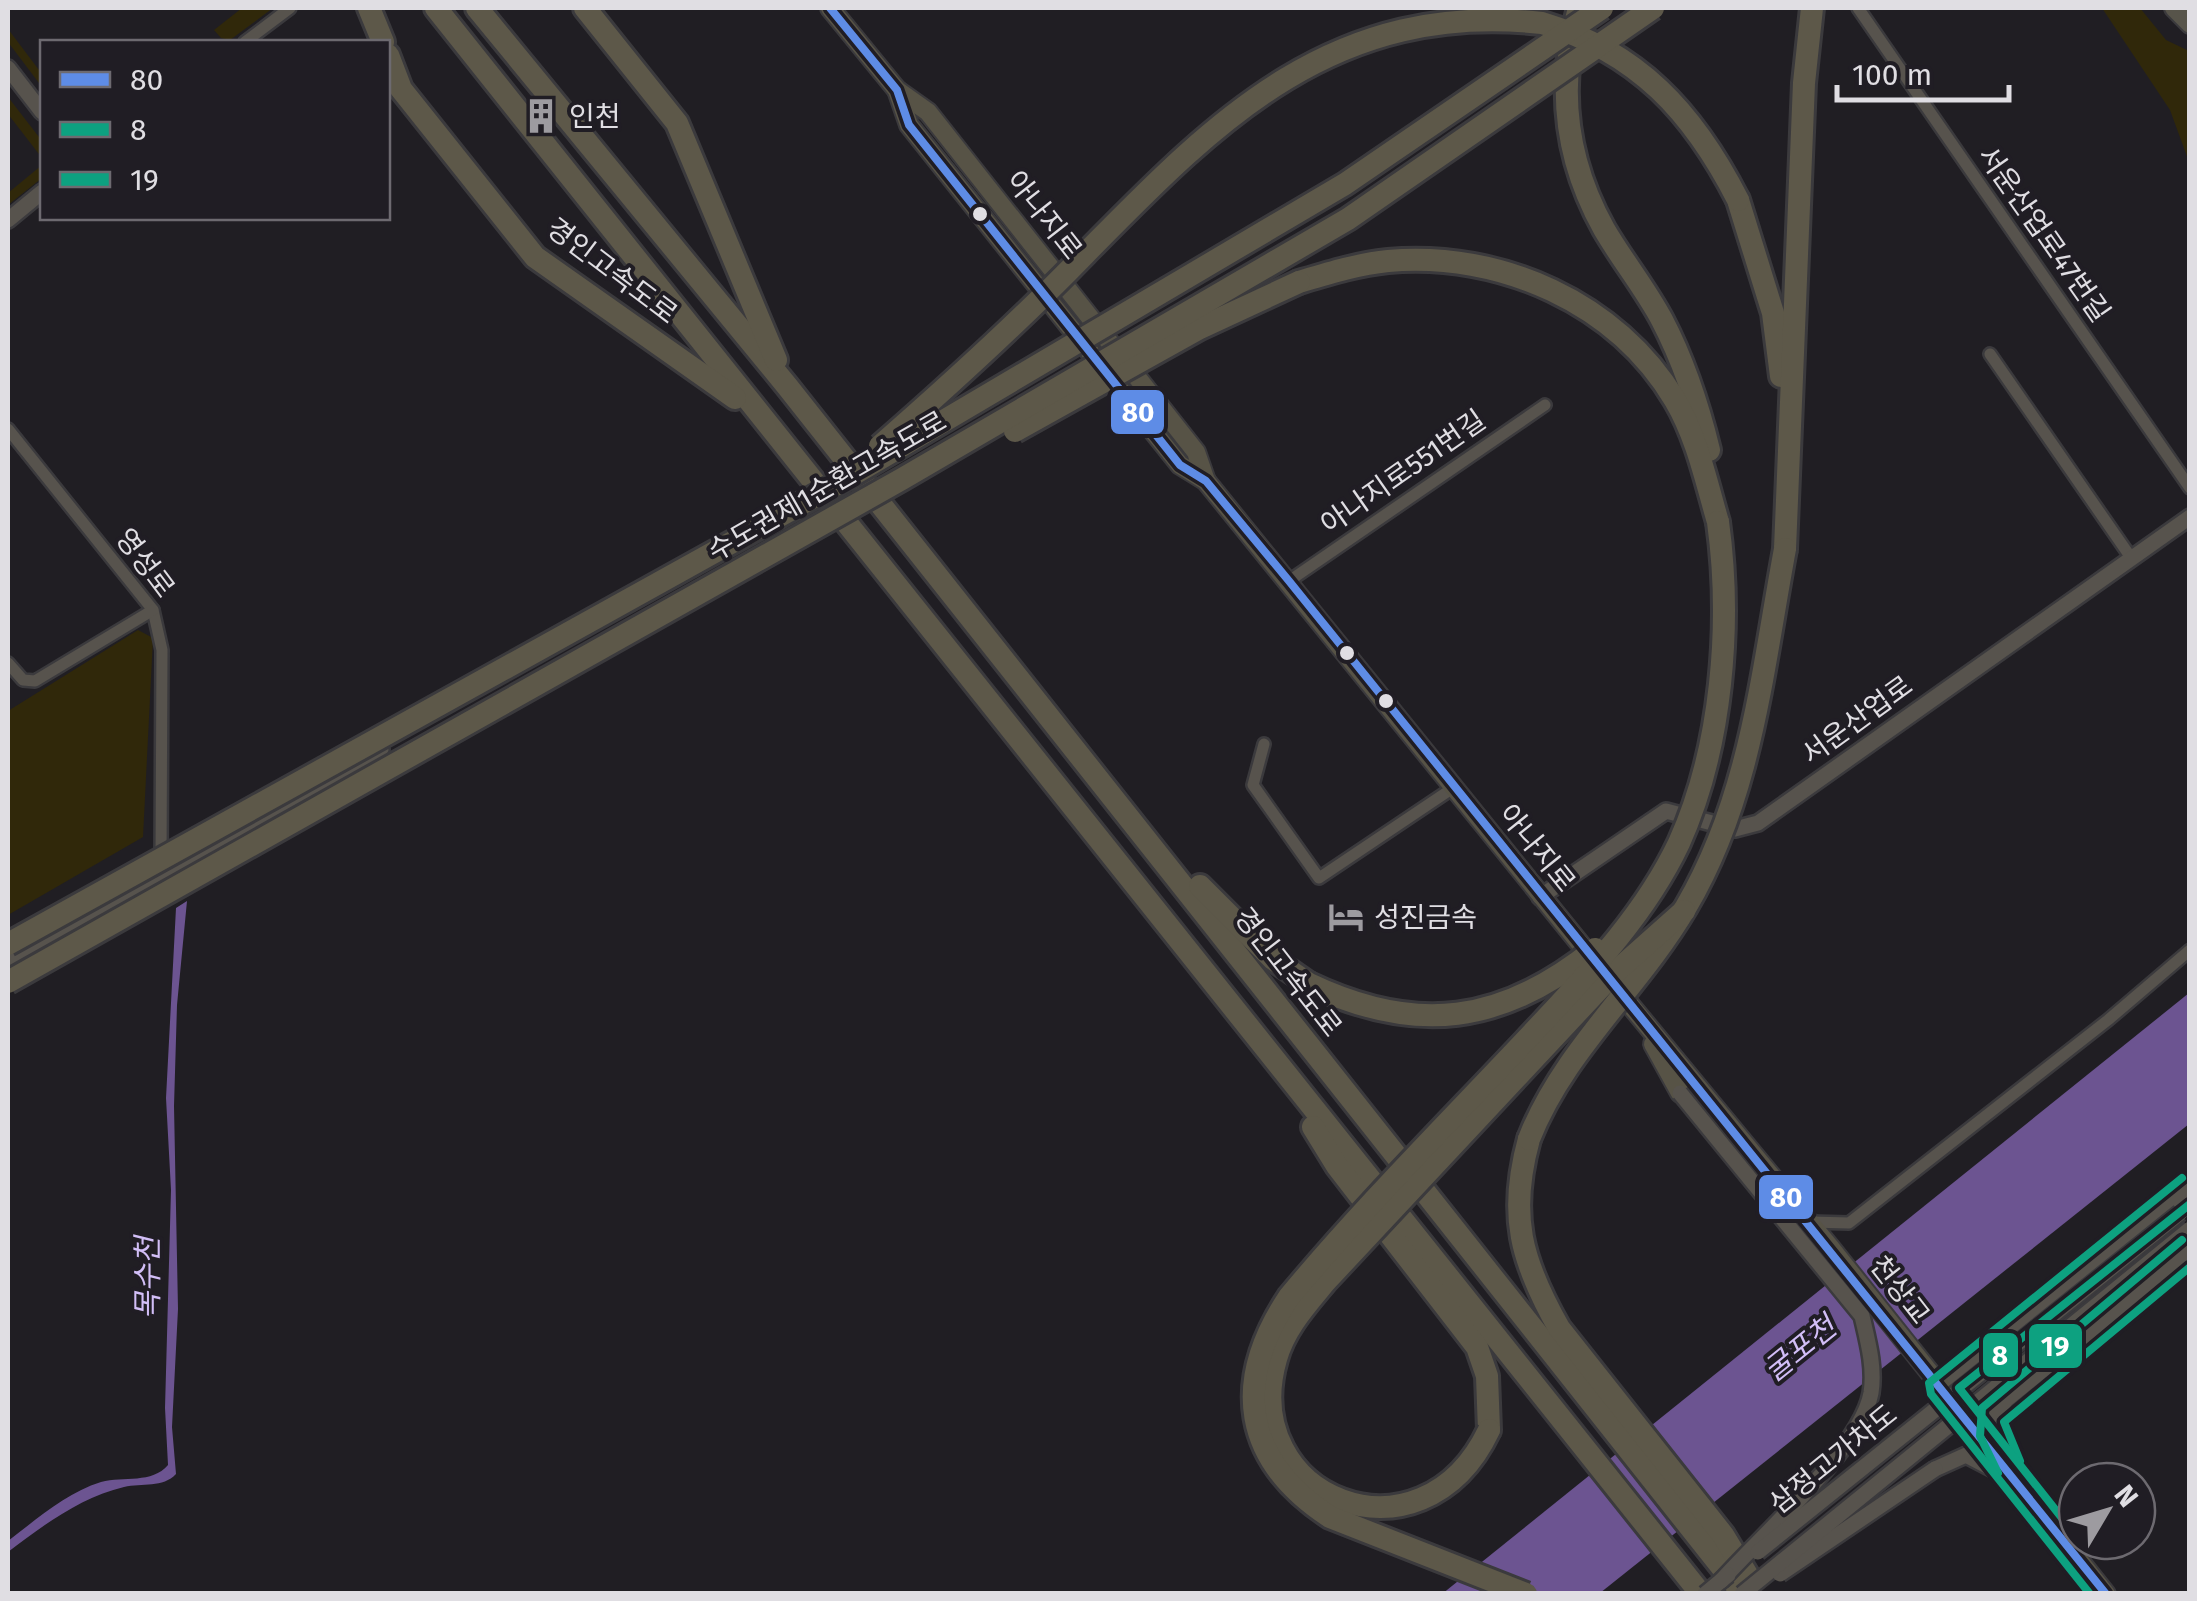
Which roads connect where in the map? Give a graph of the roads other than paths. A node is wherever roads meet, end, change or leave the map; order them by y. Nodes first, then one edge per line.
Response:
1 (290, 8) edge
2 (369, 8) edge
3 (436, 8) edge
4 (478, 8) edge
5 (585, 8) edge
6 (830, 8) edge
7 (1578, 8) edge
8 (1602, 8) edge
9 (1653, 8) edge
10 (1812, 8) edge
11 (1858, 8) edge
12 (2174, 8) edge
13 (2190, 24) edge
14 (248, 40) edge
15 (382, 40) edge
16 (390, 60) edge
17 (8, 68) edge
18 (40, 109) edge
19 (40, 194) edge
20 (8, 220) edge
21 (1990, 354) dead end
22 (787, 386) junction
23 (1545, 405) dead end
24 (756, 412) junction
25 (8, 429) edge
26 (902, 480) junction
27 (837, 484) junction
28 (2190, 488) edge
29 (2190, 517) edge
30 (1718, 522) junction
31 (1785, 549) junction
32 (2132, 559) junction
33 (1289, 581) junction
34 (153, 610) junction
35 (8, 663) edge
36 (432, 720) dead end
37 (1264, 744) dead end
38 (1453, 788) junction
39 (1132, 822) junction
40 (161, 876) junction
41 (1540, 896) junction
42 (1684, 911) junction
43 (1630, 922) junction
44 (8, 944) edge
45 (2190, 950) edge
46 (8, 962) edge
47 (8, 982) edge
48 (1634, 1008) junction
49 (1262, 1043) junction
50 (1680, 1093) joint
51 (2190, 1188) edge
52 (2185, 1209) edge
53 (1810, 1222) junction
54 (2190, 1229) edge
55 (1830, 1247) joint
56 (2190, 1250) edge
57 (1941, 1386) junction
58 (1618, 1421) junction
59 (2018, 1483) junction
60 (1715, 1541) junction
61 (1709, 1589) edge
62 (1526, 1594) edge
63 (1744, 1594) edge
64 (1759, 1594) edge
65 (2106, 1594) edge

1 - 14 street
2 - 15 highway
3 - 24 highway, 경인고속도로
4 - 22 highway, 경인고속도로
5 - 22 highway, 경인고속도로
6 - 33 main road, 아나지로
7 - 30 highway
8 - 27 highway, 수도권제1순환고속도로, bridge
9 - 26 highway, 수도권제1순환고속도로, bridge
10 - 31 highway
11 - 28 street, 서운산업로47번길
12 - 13 main road
16 - 24 highway, 경인고속도로
17 - 18 street
19 - 20 street
21 - 32 street
22 - 39 highway, 경인고속도로
23 - 33 street, 아나지로551번길
24 - 49 highway, 경인고속도로
25 - 34 street, 영성로
26 - 30 highway, bridge
26 - 47 highway, 수도권제1순환고속도로, bridge
27 - 31 highway, bridge
27 - 44 highway, 수도권제1순환고속도로, bridge
29 - 32 street, 서운산업로
30 - 43 highway, bridge
31 - 42 highway, bridge
32 - 41 street, 서운산업로
33 - 38 main road, 아나지로
34 - 35 street
34 - 40 street, 영성로
36 - 40 street
37 - 38 street
38 - 41 main road, 아나지로
39 - 43 highway, bridge
39 - 58 highway, 경인고속도로
40 - 46 street
41 - 48 main road, 아나지로
42 - 49 highway, bridge
42 - 58 highway, bridge
43 - 62 highway, bridge
45 - 53 street
48 - 50 main road
48 - 53 main road, 아나지로
49 - 61 highway, 경인고속도로
50 - 61 street, bridge
51 - 57 street
52 - 61 street, 삼정고가차도, bridge
53 - 55 main road, 아나지로
54 - 63 street, 삼정고가차도, bridge
55 - 57 main road, 천상교
56 - 59 street
57 - 59 main road
58 - 60 highway
59 - 63 street, bridge
59 - 65 main road
60 - 63 highway
60 - 64 highway

